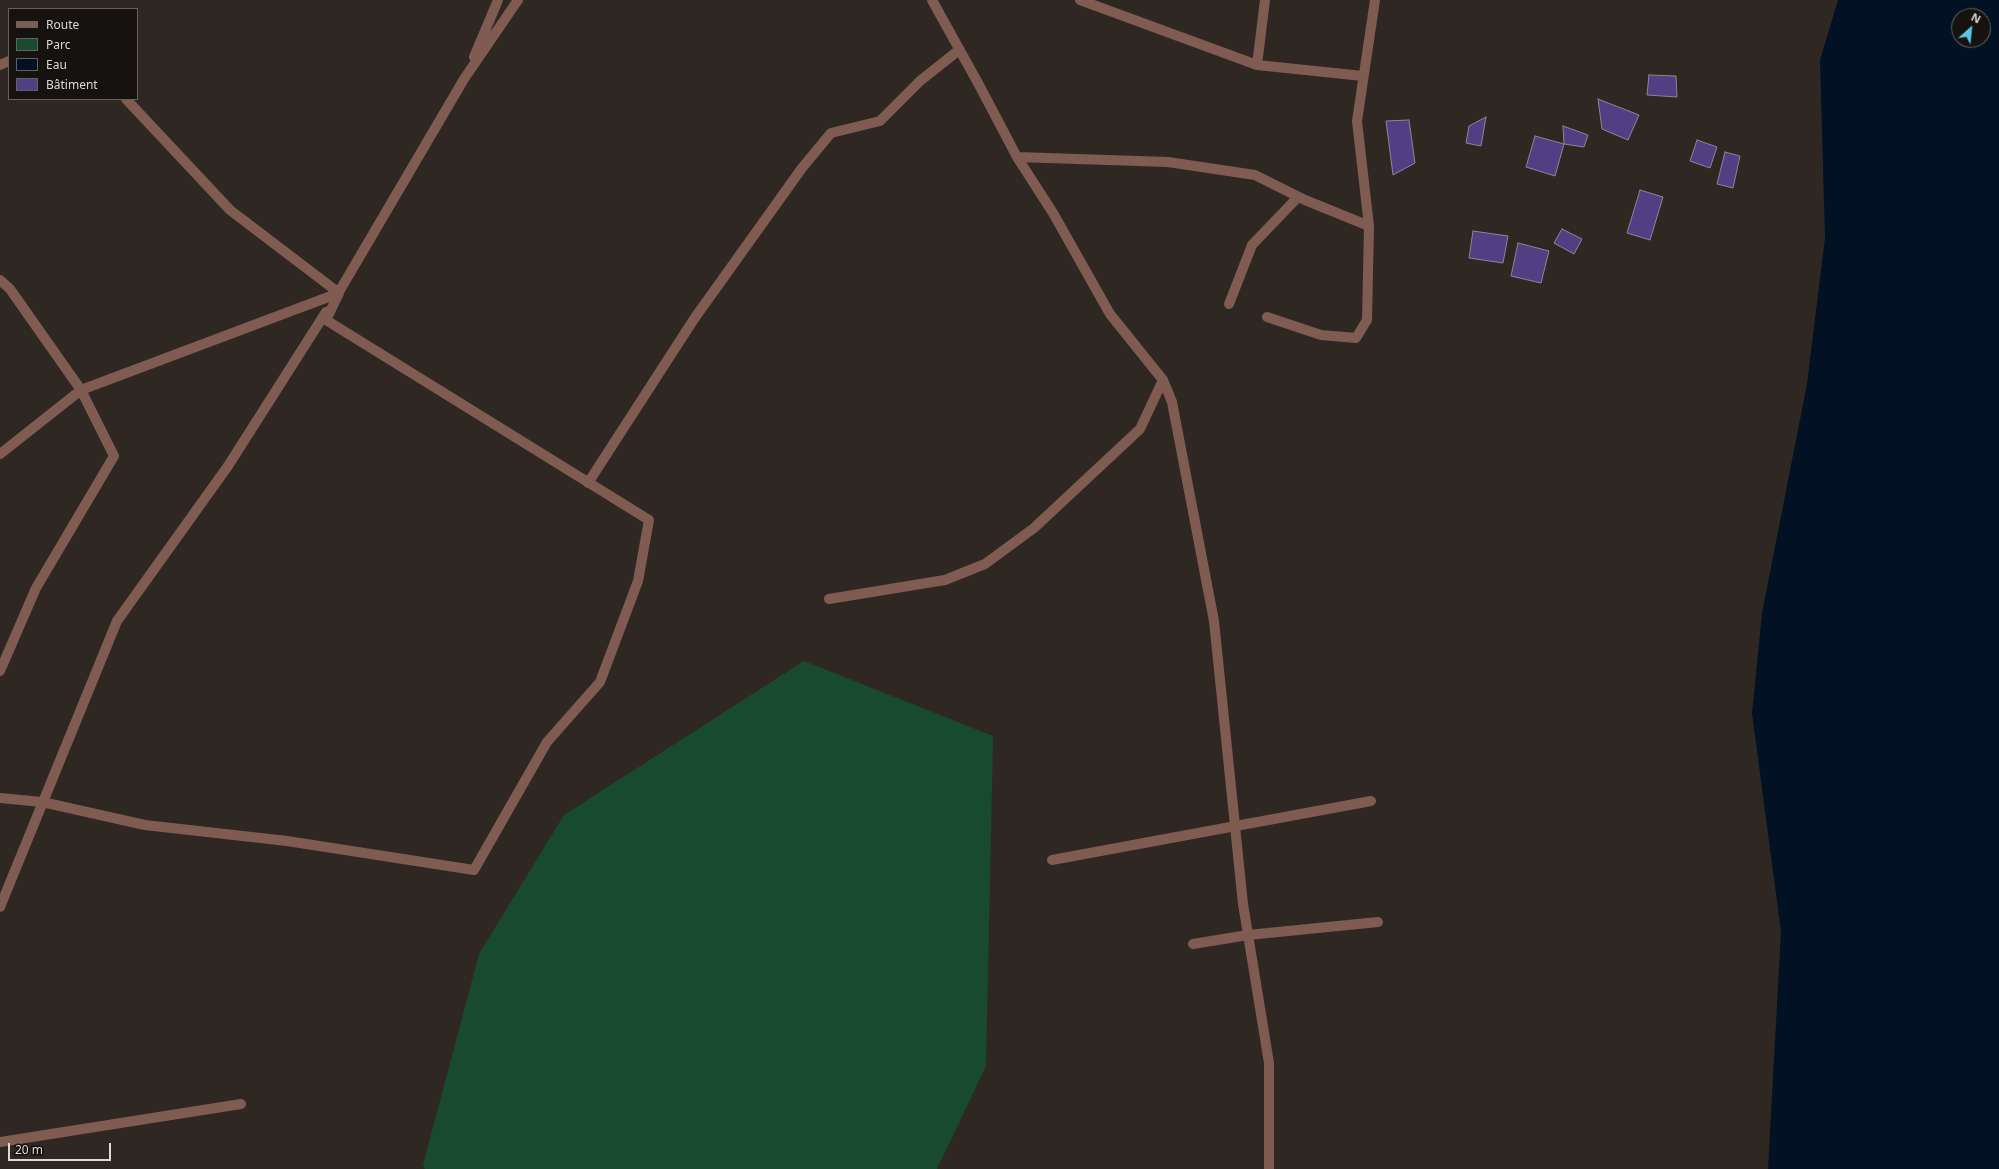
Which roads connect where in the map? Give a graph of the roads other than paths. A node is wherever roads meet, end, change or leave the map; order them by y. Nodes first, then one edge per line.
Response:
1 (498, 0) edge
2 (518, 0) edge
3 (932, 0) edge
4 (1080, 0) edge
5 (1265, 0) edge
6 (1374, 0) edge
7 (959, 50) junction
8 (1257, 65) junction
9 (1363, 76) junction
10 (464, 79) junction
11 (127, 100) edge
12 (1016, 157) junction
13 (1298, 197) junction
14 (1369, 226) junction
15 (0, 280) edge
16 (339, 293) junction
17 (1228, 304) dead end
18 (1267, 317) dead end
19 (1164, 380) junction
20 (81, 390) junction
21 (0, 454) edge
22 (588, 483) junction
23 (829, 599) dead end
24 (0, 671) edge
25 (0, 798) edge
26 (1371, 801) dead end
27 (42, 802) junction
28 (1235, 826) junction
29 (1052, 860) dead end
30 (0, 907) edge
31 (1378, 922) dead end
32 (1248, 935) junction
33 (1193, 944) dead end
34 (241, 1104) dead end
35 (0, 1142) edge
36 (1269, 1169) edge

1 - 10 street
2 - 10 street
3 - 7 street
4 - 8 street
5 - 8 street
6 - 9 street
7 - 12 street
7 - 22 street
8 - 9 street
9 - 14 street
10 - 16 street
11 - 16 street
12 - 13 street
12 - 19 street
13 - 14 street
13 - 17 street
14 - 18 street
15 - 20 street
16 - 20 street
16 - 22 street
16 - 27 street
19 - 23 street
19 - 28 street
20 - 21 street
20 - 24 street
22 - 27 street
25 - 27 street
26 - 28 street
27 - 30 street
28 - 29 street
28 - 32 street
31 - 32 street
32 - 33 street
32 - 36 street
34 - 35 street

